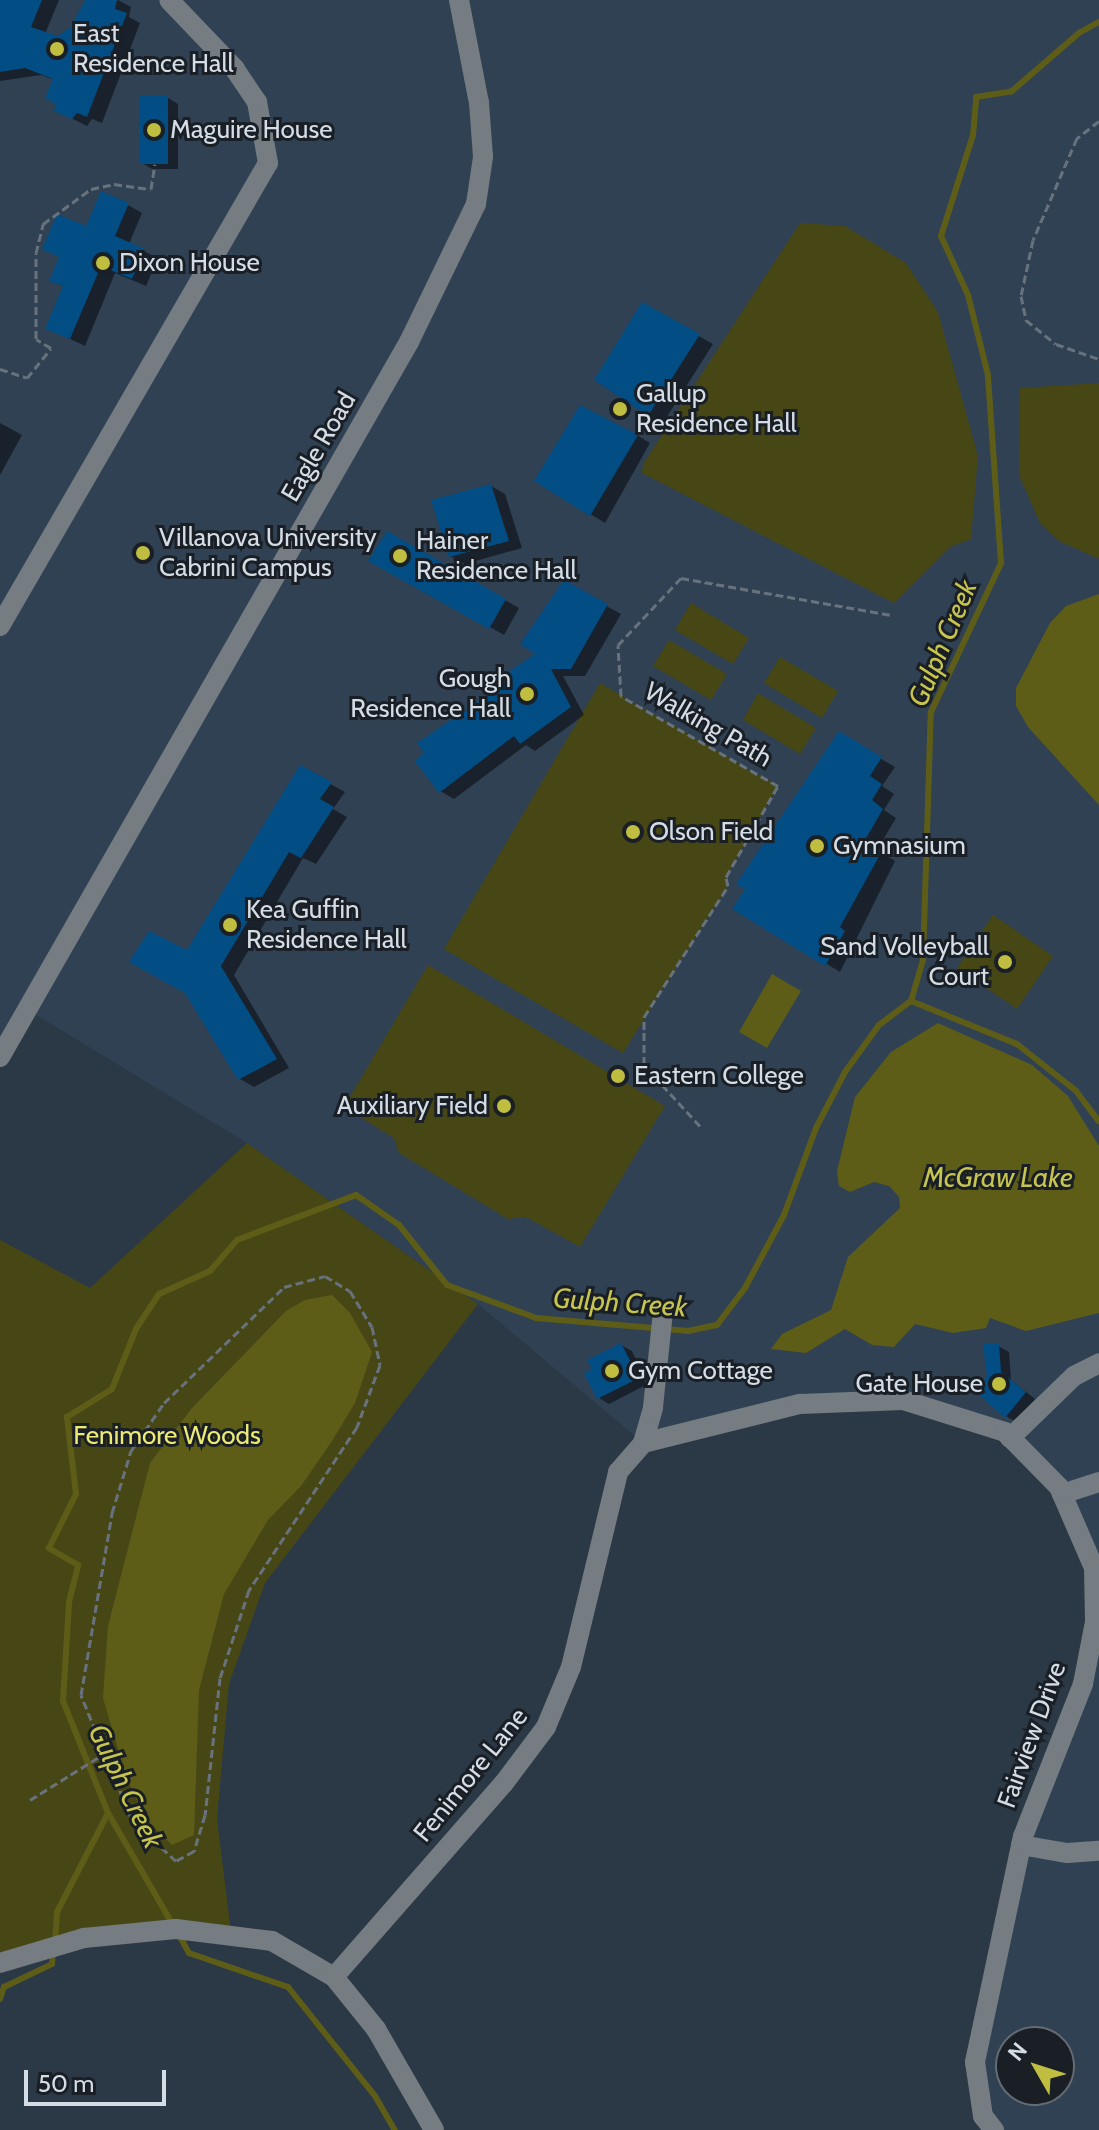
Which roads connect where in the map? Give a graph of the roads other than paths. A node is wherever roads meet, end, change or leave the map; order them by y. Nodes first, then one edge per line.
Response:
1 (169, 0) edge
2 (459, 0) edge
3 (0, 626) edge
4 (0, 1057) edge
5 (663, 1312) dead end
6 (1099, 1363) edge
7 (1010, 1438) junction
8 (643, 1443) junction
9 (1099, 1482) edge
10 (1062, 1494) junction
11 (1021, 1845) junction
12 (1099, 1851) edge
13 (0, 1963) edge
14 (334, 1977) junction
15 (985, 2125) edge
16 (434, 2130) edge

1 - 3 street
2 - 4 street, Eagle Road
5 - 8 street
6 - 7 street
7 - 8 street, Fairview Drive
7 - 10 street, Fairview Drive
8 - 14 street, Fenimore Lane
9 - 10 street
10 - 11 street, Fairview Drive
11 - 12 street
11 - 15 street, Fairview Drive
13 - 14 street
14 - 16 street

